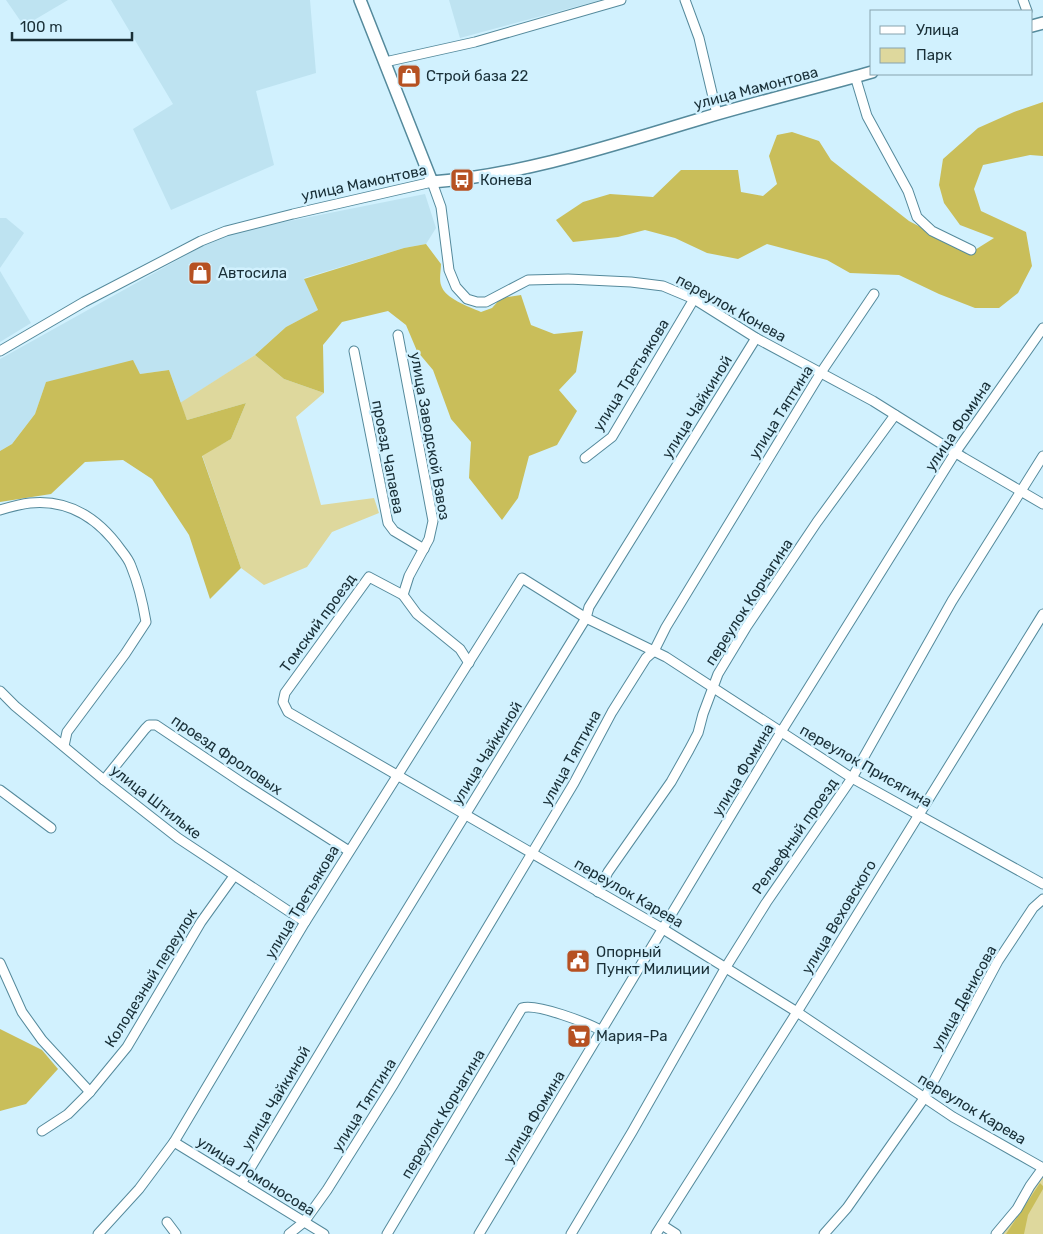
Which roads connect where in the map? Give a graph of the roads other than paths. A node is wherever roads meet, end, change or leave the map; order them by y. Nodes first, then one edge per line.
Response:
1 (360, 0) edge
2 (621, 0) edge
3 (685, 0) edge
4 (385, 62) junction
5 (870, 72) edge
6 (856, 76) junction
7 (717, 114) junction
8 (432, 182) junction
9 (971, 250) dead end
10 (874, 294) dead end
11 (694, 299) junction
12 (1043, 328) edge
13 (398, 336) dead end
14 (756, 338) junction
15 (0, 351) edge
16 (354, 351) dead end
17 (820, 374) junction
18 (895, 415) junction
19 (955, 453) junction
20 (1043, 456) edge
21 (584, 458) dead end
22 (1020, 491) junction
23 (1043, 504) edge
24 (0, 510) edge
25 (424, 548) junction
26 (522, 578) joint
27 (403, 595) junction
28 (1043, 614) edge
29 (586, 618) junction
30 (654, 651) junction
31 (469, 663) junction
32 (714, 688) junction
33 (0, 691) edge
34 (285, 693) joint
35 (781, 732) junction
36 (64, 746) junction
37 (398, 776) junction
38 (852, 778) junction
39 (104, 780) junction
40 (0, 790) edge
41 (466, 813) junction
42 (918, 814) junction
43 (51, 828) dead end
44 (349, 851) junction
45 (533, 853) junction
46 (234, 876) junction
47 (1043, 884) edge
48 (598, 892) junction
49 (1043, 899) edge
50 (305, 922) junction
51 (663, 929) junction
52 (0, 963) edge
53 (726, 967) junction
54 (797, 1012) junction
55 (602, 1031) junction
56 (90, 1092) junction
57 (925, 1097) junction
58 (42, 1131) dead end
59 (174, 1142) junction
60 (1043, 1168) edge
61 (242, 1182) junction
62 (166, 1222) dead end
63 (304, 1222) junction
64 (662, 1225) junction
65 (98, 1234) edge
66 (176, 1234) edge
67 (289, 1234) edge
68 (324, 1234) edge
69 (387, 1234) edge
70 (479, 1234) edge
71 (571, 1234) edge
72 (656, 1234) edge
73 (676, 1234) edge
74 (824, 1234) edge
75 (996, 1234) edge

1 - 4 main road
2 - 4 street
3 - 7 street
4 - 8 main road
5 - 6 main road, улица Мамонтова
6 - 7 main road, улица Мамонтова
6 - 9 street
7 - 8 main road, улица Мамонтова
8 - 11 street, переулок Конева
8 - 15 street, улица Мамонтова
10 - 17 street, улица Тяптина
11 - 14 street, переулок Конева
11 - 21 street, улица Третьякова
12 - 19 street, улица Фомина
13 - 25 street, улица Заводской Взвоз
14 - 17 street, переулок Конева
14 - 29 street, улица Чайкиной
16 - 25 street, проезд Чапаева
17 - 18 street, переулок Конева
17 - 30 street, улица Тяптина
18 - 19 street, переулок Конева
18 - 32 street, переулок Корчагина
19 - 22 street, переулок Конева
19 - 35 street, улица Фомина
20 - 22 street, Рельефный проезд
22 - 23 street, переулок Конева
22 - 38 street, Рельефный проезд
24 - 36 street
25 - 27 street, улица Заводской Взвоз
26 - 29 street, переулок Присягина
26 - 31 street, улица Третьякова
27 - 31 street
27 - 34 street, Томский проезд
28 - 42 street, улица Веховского
29 - 30 street, переулок Присягина
29 - 41 street, улица Чайкиной
30 - 32 street, переулок Присягина
30 - 45 street, улица Тяптина
31 - 37 street, улица Третьякова
32 - 35 street, переулок Присягина
32 - 48 street, переулок Корчагина
33 - 36 street, улица Штильке
34 - 37 street, переулок Карева
35 - 38 street, переулок Присягина
35 - 51 street, улица Фомина
36 - 39 street, улица Штильке
37 - 41 street, переулок Карева
37 - 44 street, улица Третьякова
38 - 42 street, переулок Присягина
38 - 53 street, Рельефный проезд
39 - 44 street, проезд Фроловых
39 - 46 street, улица Штильке
40 - 43 street
41 - 45 street, переулок Карева
41 - 61 street, улица Чайкиной
42 - 47 street, переулок Присягина
42 - 54 street, улица Веховского
44 - 50 street, улица Третьякова
45 - 48 street, переулок Карева
45 - 63 street, улица Тяптина
46 - 50 street, улица Штильке
46 - 56 street, Колодезный переулок
48 - 51 street, переулок Карева
49 - 57 street, улица Денисова
50 - 59 street, улица Третьякова
51 - 53 street, переулок Карева
51 - 55 street, улица Фомина
52 - 56 street
53 - 54 street, переулок Карева
53 - 71 street, Рельефный проезд
54 - 57 street, переулок Карева
54 - 64 street, улица Веховского
55 - 69 street, переулок Корчагина
55 - 70 street, улица Фомина
56 - 58 street, Колодезный переулок
57 - 60 street, переулок Карева
57 - 74 street, улица Денисова
59 - 61 street, улица Ломоносова
59 - 65 street, улица Третьякова
60 - 75 street
61 - 63 street, улица Ломоносова
62 - 66 street
63 - 67 street, улица Тяптина
63 - 68 street, улица Ломоносова
64 - 72 street, улица Веховского
64 - 73 street

